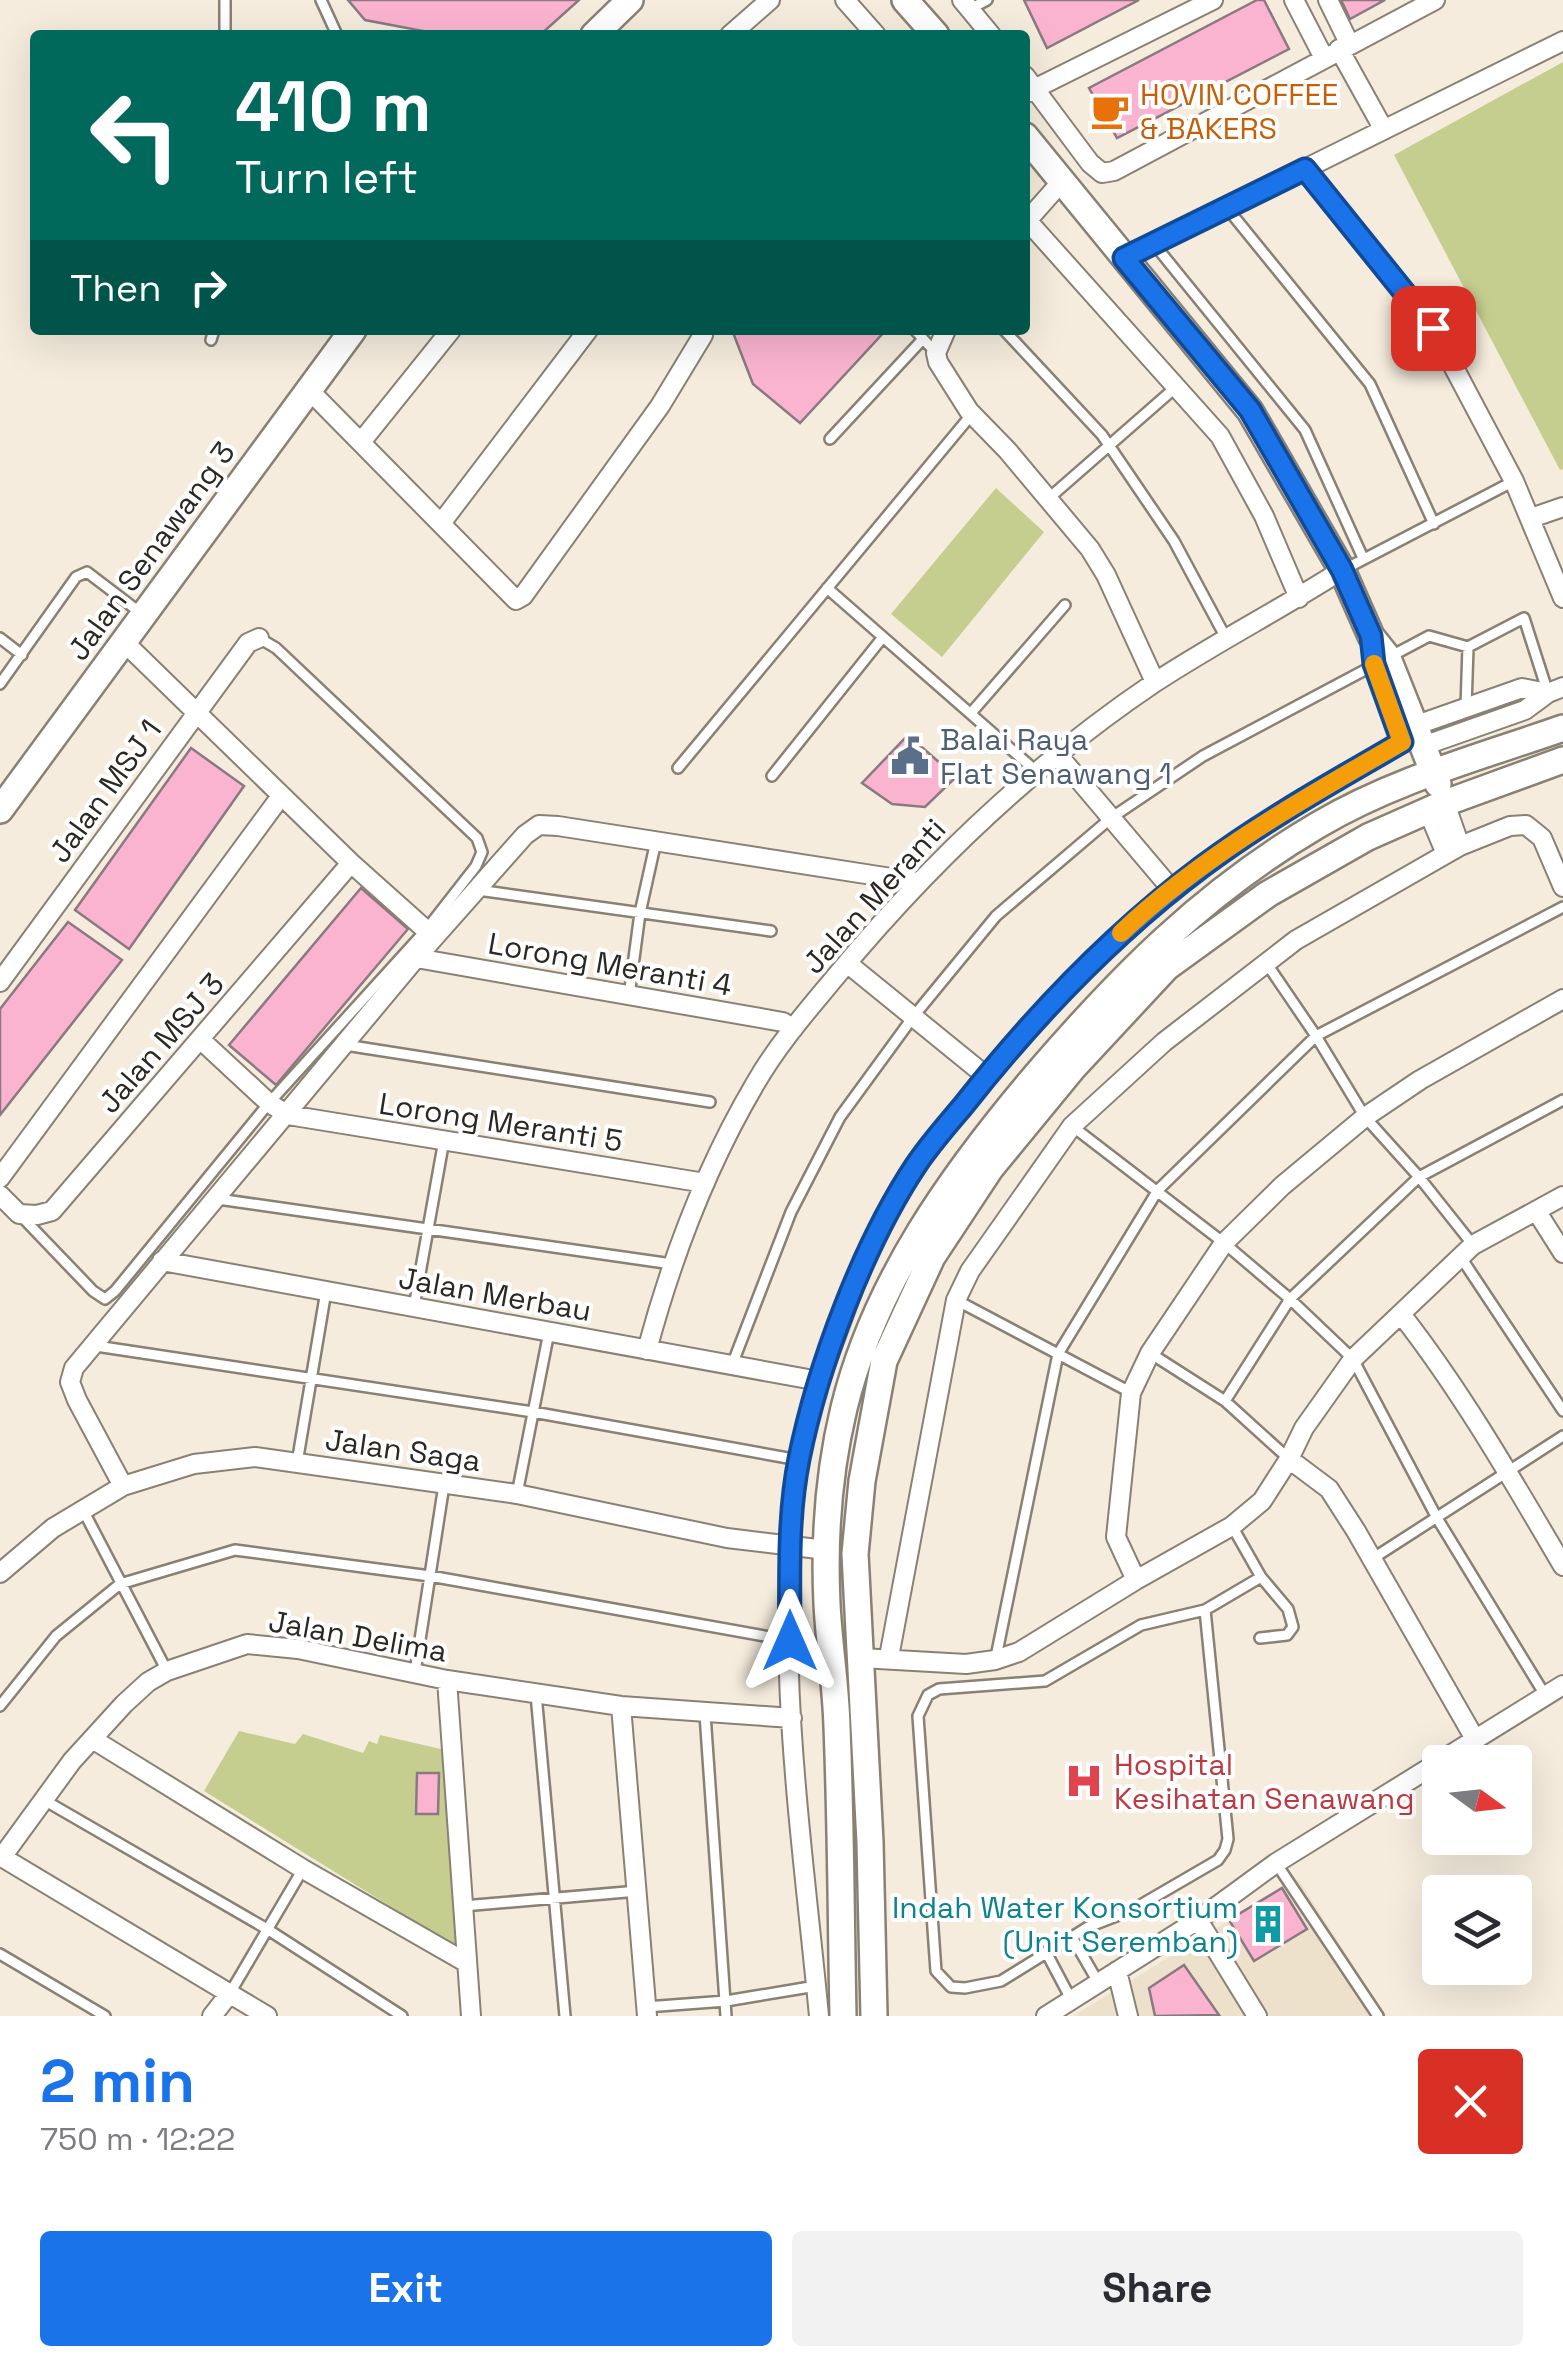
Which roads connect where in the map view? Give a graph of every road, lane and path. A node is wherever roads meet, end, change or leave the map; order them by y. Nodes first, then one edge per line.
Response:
1 (226, 0) edge
2 (321, 0) edge
3 (630, 0) edge
4 (770, 0) edge
5 (846, 0) edge
6 (905, 0) edge
7 (1213, 0) edge
8 (1294, 0) edge
9 (1328, 0) edge
10 (1435, 0) edge
11 (973, 3) edge
12 (225, 30) edge
13 (335, 30) edge
14 (599, 30) edge
15 (736, 30) edge
16 (872, 30) edge
17 (932, 30) edge
18 (989, 30) edge
19 (1563, 41) edge
20 (1337, 50) junction
21 (1030, 87) edge
22 (1030, 88) edge
23 (1384, 130) junction
24 (1030, 142) edge
25 (1305, 169) junction
26 (1064, 180) junction
27 (1227, 208) junction
28 (1030, 217) edge
29 (1030, 225) edge
30 (1154, 244) junction
31 (1124, 258) junction
32 (349, 335) edge
33 (447, 335) edge
34 (584, 335) edge
35 (703, 335) edge
36 (919, 335) edge
37 (941, 335) edge
38 (1009, 335) edge
39 (929, 346) junction
40 (1176, 387) junction
41 (310, 391) junction
42 (972, 414) junction
43 (830, 439) dead end
44 (361, 442) junction
45 (1109, 447) junction
46 (1514, 481) junction
47 (1048, 499) junction
48 (1563, 506) edge
49 (1531, 518) junction
50 (442, 522) junction
51 (1434, 524) junction
52 (1353, 564) junction
53 (828, 588) junction
54 (1562, 596) edge
55 (1299, 598) junction
56 (1065, 605) dead end
57 (144, 615) junction
58 (883, 637) junction
59 (0, 638) edge
60 (259, 638) joint
61 (1227, 641) junction
62 (124, 642) junction
63 (1468, 647) junction
64 (1377, 652) junction
65 (22, 656) junction
66 (1155, 682) junction
67 (0, 684) edge
68 (1556, 690) edge
69 (1466, 707) junction
70 (198, 711) junction
71 (971, 713) junction
72 (1563, 728) edge
73 (1473, 729) junction
74 (1413, 738) junction
75 (1058, 755) junction
76 (1470, 760) junction
77 (1563, 760) edge
78 (678, 768) dead end
79 (1037, 772) junction
80 (1424, 775) junction
81 (772, 776) dead end
82 (281, 796) junction
83 (1437, 807) junction
84 (0, 810) edge
85 (1111, 818) junction
86 (656, 842) junction
87 (1453, 850) junction
88 (351, 863) junction
89 (917, 882) junction
90 (1563, 887) edge
91 (476, 889) junction
92 (1173, 891) junction
93 (1563, 908) edge
94 (640, 912) junction
95 (426, 930) junction
96 (771, 931) dead end
97 (416, 958) junction
98 (1266, 962) junction
99 (847, 964) junction
100 (0, 982) edge
101 (629, 996) junction
102 (1563, 999) edge
103 (913, 1017) junction
104 (793, 1029) junction
105 (1316, 1036) junction
106 (200, 1040) junction
107 (345, 1044) junction
108 (986, 1076) junction
109 (1563, 1100) edge
110 (269, 1102) junction
111 (710, 1102) dead end
112 (288, 1115) junction
113 (1365, 1117) junction
114 (1072, 1126) junction
115 (444, 1140) junction
116 (1419, 1177) junction
117 (0, 1178) edge
118 (705, 1183) junction
119 (1158, 1190) junction
120 (0, 1194) edge
121 (1563, 1196) edge
122 (215, 1198) junction
123 (1537, 1212) junction
124 (19, 1214) junction
125 (429, 1229) junction
126 (1224, 1244) junction
127 (1467, 1250) junction
128 (1563, 1254) edge
129 (162, 1261) junction
130 (672, 1264) junction
131 (326, 1291) junction
132 (1290, 1299) junction
133 (956, 1300) junction
134 (414, 1307) junction
135 (1401, 1314) junction
136 (549, 1332) junction
137 (92, 1345) junction
138 (647, 1350) junction
139 (1150, 1353) junction
140 (1058, 1354) junction
141 (1353, 1359) junction
142 (732, 1365) junction
143 (311, 1378) junction
144 (819, 1381) junction
145 (1131, 1393) junction
146 (1225, 1401) junction
147 (1563, 1411) edge
148 (534, 1412) junction
149 (1563, 1436) edge
150 (799, 1460) junction
151 (1289, 1460) junction
152 (297, 1462) junction
153 (1507, 1471) junction
154 (445, 1482) junction
155 (123, 1486) junction
156 (517, 1494) junction
157 (82, 1510) junction
158 (1437, 1518) junction
159 (1232, 1526) junction
160 (790, 1547) junction
161 (826, 1550) junction
162 (1372, 1559) junction
163 (1563, 1566) edge
164 (0, 1573) edge
165 (430, 1576) junction
166 (1262, 1577) junction
167 (1136, 1580) junction
168 (120, 1584) junction
169 (1206, 1610) junction
170 (1260, 1638) dead end
171 (790, 1641) junction
172 (890, 1657) junction
173 (861, 1658) junction
174 (995, 1660) junction
175 (167, 1670) junction
176 (415, 1672) junction
177 (447, 1680) junction
178 (1563, 1685) edge
179 (536, 1691) junction
180 (1546, 1697) junction
181 (0, 1706) edge
182 (621, 1706) junction
183 (705, 1714) junction
184 (792, 1718) junction
185 (1475, 1739) junction
186 (94, 1740) junction
187 (44, 1800) junction
188 (1, 1856) edge
189 (1276, 1862) junction
190 (304, 1870) junction
191 (638, 1891) junction
192 (554, 1898) junction
193 (463, 1906) junction
194 (1198, 1920) junction
195 (267, 1929) junction
196 (1072, 1938) junction
197 (1046, 1952) junction
198 (0, 1954) edge
199 (467, 1963) junction
200 (1118, 1972) junction
201 (1098, 1982) junction
202 (816, 1986) junction
203 (230, 1993) junction
204 (1072, 2000) junction
205 (726, 2001) junction
206 (647, 2011) edge
207 (105, 2016) edge
208 (212, 2016) edge
209 (266, 2016) edge
210 (402, 2016) edge
211 (471, 2016) edge
212 (565, 2016) edge
213 (726, 2016) edge
214 (818, 2016) edge
215 (843, 2016) edge
216 (874, 2016) edge
217 (1046, 2016) edge
218 (1128, 2016) edge
219 (1257, 2016) edge
220 (1378, 2016) edge

1 - 12 lane
2 - 13 lane
3 - 14 street
4 - 15 street
5 - 16 street
6 - 17 street
7 - 21 street
8 - 20 street
9 - 20 street
10 - 20 street
11 - 18 street
19 - 23 street
20 - 22 street
20 - 23 street
23 - 25 street
24 - 26 street
25 - 27 street
25 - 46 street
26 - 28 street
26 - 31 street
27 - 30 street
27 - 51 lane
29 - 40 street
30 - 31 street
30 - 52 lane
31 - 52 street
32 - 41 street, Jalan Senawang 3
33 - 44 street
34 - 50 street
35 - 50 street
36 - 39 lane
37 - 39 street
38 - 45 lane
39 - 42 street
39 - 43 lane
40 - 45 lane
40 - 55 street
41 - 44 street
41 - 57 street, Jalan Senawang 3
42 - 47 street
42 - 53 lane
44 - 50 street
45 - 47 lane
45 - 61 lane
46 - 49 street
46 - 51 lane
47 - 66 street
48 - 49 street
49 - 54 street
51 - 52 lane
52 - 55 street, Jalan Meranti
52 - 64 street
53 - 58 lane
53 - 78 lane
55 - 61 street, Jalan Meranti
56 - 71 lane
57 - 62 street, Jalan Senawang 3
57 - 65 lane
58 - 71 lane
58 - 81 lane
59 - 65 lane
60 - 70 street, Jalan MSJ 1
60 - 95 lane
61 - 66 street, Jalan Meranti
62 - 70 street
62 - 84 street, Jalan Senawang 3
63 - 64 lane
63 - 68 lane
63 - 69 lane
64 - 74 street
64 - 85 lane
65 - 67 lane
66 - 75 street, Jalan Meranti
68 - 69 street
68 - 73 street
69 - 74 street
70 - 82 street
70 - 100 street, Jalan MSJ 1
71 - 79 lane
72 - 76 street
73 - 74 street
73 - 76 street
74 - 80 street
74 - 92 street
75 - 79 street, Jalan Meranti
75 - 85 street
76 - 80 street
77 - 83 street
79 - 89 street, Jalan Meranti
80 - 83 street
80 - 161 street
82 - 88 street
82 - 117 street
83 - 87 street
83 - 173 street
85 - 92 street
85 - 103 lane
86 - 89 street
86 - 91 street
86 - 94 lane
87 - 90 street
87 - 98 street
88 - 95 street
88 - 106 street, Jalan MSJ 3
89 - 99 street, Jalan Meranti
91 - 94 lane
91 - 97 street
92 - 108 street
93 - 105 lane
94 - 96 lane
94 - 101 lane
95 - 110 lane
97 - 101 street, Lorong Meranti 4
97 - 107 street
98 - 105 lane
98 - 114 street
99 - 103 street
99 - 104 street, Jalan Meranti
101 - 104 street, Lorong Meranti 4
102 - 113 street
103 - 108 street
103 - 142 lane
104 - 118 street, Jalan Meranti
105 - 113 lane
105 - 119 lane
106 - 110 street
106 - 124 street, Jalan MSJ 3
107 - 111 lane
107 - 112 street
108 - 144 street
109 - 116 lane
110 - 112 street
110 - 124 lane
112 - 115 street, Lorong Meranti 5
112 - 122 street
113 - 116 lane
113 - 126 street
114 - 119 lane
114 - 133 street
115 - 118 street, Lorong Meranti 5
115 - 125 lane
116 - 127 lane
116 - 132 lane
118 - 130 street, Jalan Meranti
119 - 126 lane
119 - 140 lane
120 - 124 street
121 - 123 street
122 - 125 lane
122 - 129 street
123 - 127 street
123 - 128 street
125 - 130 lane
125 - 134 lane
126 - 132 lane
126 - 139 street
127 - 135 street
127 - 147 lane
129 - 131 street, Jalan Merbau
129 - 137 street
130 - 138 street, Jalan Meranti
131 - 134 street, Jalan Merbau
131 - 143 lane
132 - 141 lane
132 - 146 lane
133 - 140 lane
133 - 172 street
134 - 136 street, Jalan Merbau
135 - 141 street
135 - 153 street
136 - 138 street, Jalan Merbau
136 - 148 lane
137 - 143 lane
137 - 155 street
138 - 142 street, Jalan Merbau
139 - 145 street
139 - 146 lane
140 - 145 lane
140 - 174 lane
141 - 151 street
141 - 158 lane
142 - 144 street, Jalan Merbau
143 - 148 lane
143 - 152 lane
144 - 150 street
145 - 167 street
146 - 151 lane
148 - 150 lane
148 - 156 lane
149 - 153 lane
150 - 160 street
151 - 159 street
151 - 162 street
152 - 154 street, Jalan Saga
152 - 155 street, Jalan Saga
153 - 158 lane
153 - 163 street
154 - 156 street, Jalan Saga
154 - 165 lane
155 - 157 street, Jalan Saga
156 - 160 street, Jalan Saga
157 - 164 street, Jalan Saga
157 - 168 lane
158 - 162 lane
158 - 180 lane
159 - 166 lane
159 - 167 street
160 - 161 street, Jalan Saga
160 - 171 street
161 - 215 street
162 - 185 street
165 - 168 lane
165 - 171 lane
165 - 176 lane
166 - 169 lane
166 - 170 lane
167 - 174 street
168 - 175 lane
168 - 181 lane
169 - 196 lane
169 - 197 lane
171 - 184 street
172 - 173 street
172 - 174 street
173 - 216 street
175 - 176 street, Jalan Delima
175 - 186 street, Jalan Delima
176 - 177 street, Jalan Delima
177 - 179 street, Jalan Delima
177 - 193 street
178 - 180 street
179 - 182 street, Jalan Delima
179 - 192 lane
180 - 185 street
182 - 183 street, Jalan Delima
182 - 191 street
183 - 184 street, Jalan Delima
183 - 205 lane
184 - 202 street
185 - 189 street
186 - 187 street, Jalan Delima
186 - 190 street
187 - 188 street, Jalan Delima
187 - 195 lane
188 - 203 street
189 - 194 street
189 - 220 lane
190 - 195 lane
190 - 199 street
191 - 192 lane
191 - 206 street
192 - 193 lane
192 - 212 lane
193 - 199 street
194 - 200 street
194 - 219 street
195 - 203 lane
195 - 210 lane
196 - 197 lane
196 - 201 lane
197 - 204 lane
198 - 207 lane
199 - 211 street
200 - 201 street
200 - 218 street
201 - 204 street
202 - 205 lane
202 - 214 street
203 - 208 street
203 - 209 street
204 - 217 street
205 - 206 lane
205 - 213 lane

